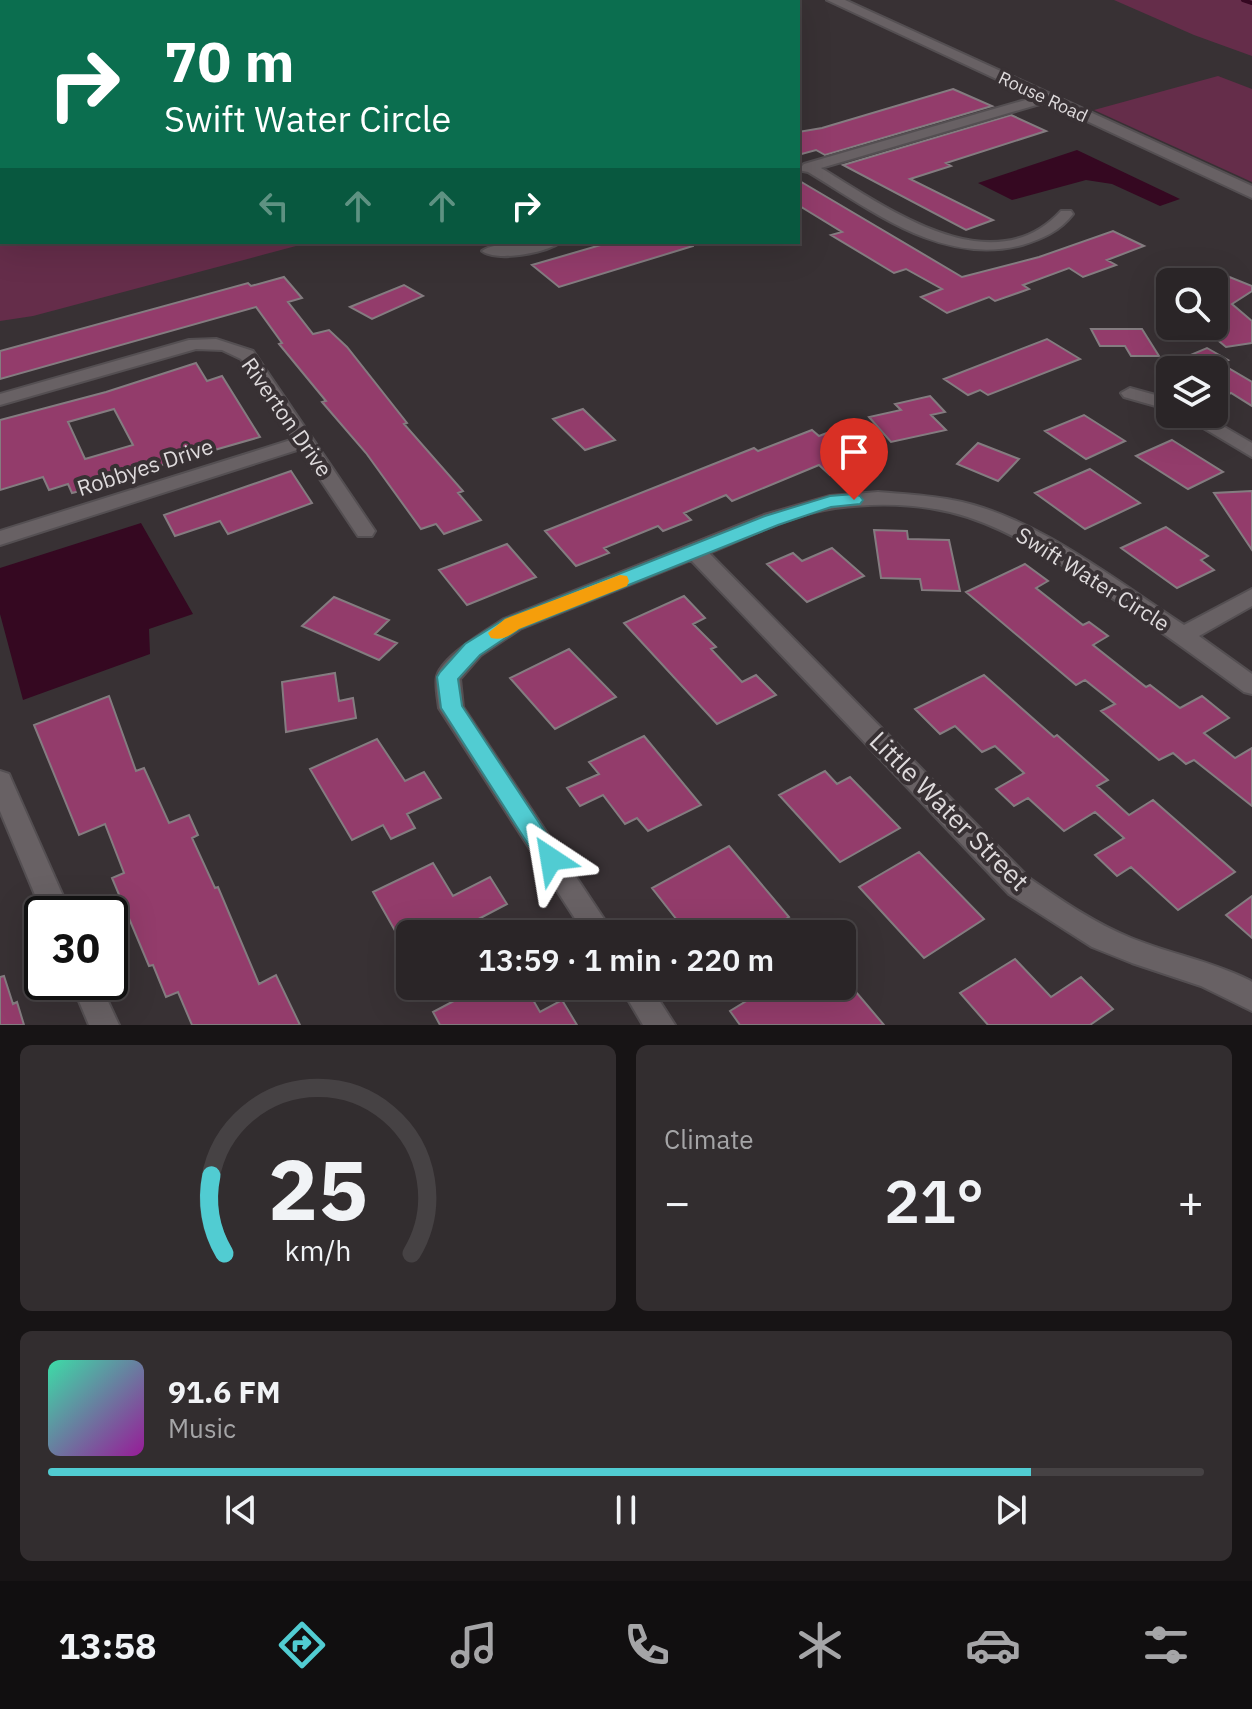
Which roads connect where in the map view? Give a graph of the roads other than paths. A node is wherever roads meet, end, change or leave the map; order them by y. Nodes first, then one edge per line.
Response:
1 (834, 0) edge
2 (1046, 98) junction
3 (804, 169) edge
4 (1252, 193) edge
5 (1066, 214) dead end
6 (546, 244) edge
7 (490, 251) dead end
8 (1130, 393) dead end
9 (0, 400) edge
10 (1156, 401) edge
11 (1213, 428) edge
12 (305, 441) junction
13 (1252, 451) edge
14 (365, 531) dead end
15 (0, 538) edge
16 (695, 551) junction
17 (1252, 596) edge
18 (1183, 635) junction
19 (1252, 686) edge
20 (0, 781) edge
21 (49, 896) edge
22 (591, 920) edge
23 (1252, 998) edge
24 (93, 1000) edge
25 (643, 1000) edge
26 (104, 1025) edge
27 (660, 1025) edge

1 - 2 street, Rouse Road
2 - 3 street
2 - 4 street, Rouse Road
3 - 5 street
6 - 7 street
8 - 10 street
9 - 12 street, Riverton Drive
11 - 13 street
12 - 14 street, Riverton Drive
12 - 15 street, Robbyes Drive
16 - 18 street, Swift Water Circle
16 - 22 street, Swift Water Circle
16 - 23 street, Little Water Street
17 - 18 street
18 - 19 street, Swift Water Circle
20 - 21 street
24 - 26 street
25 - 27 street

